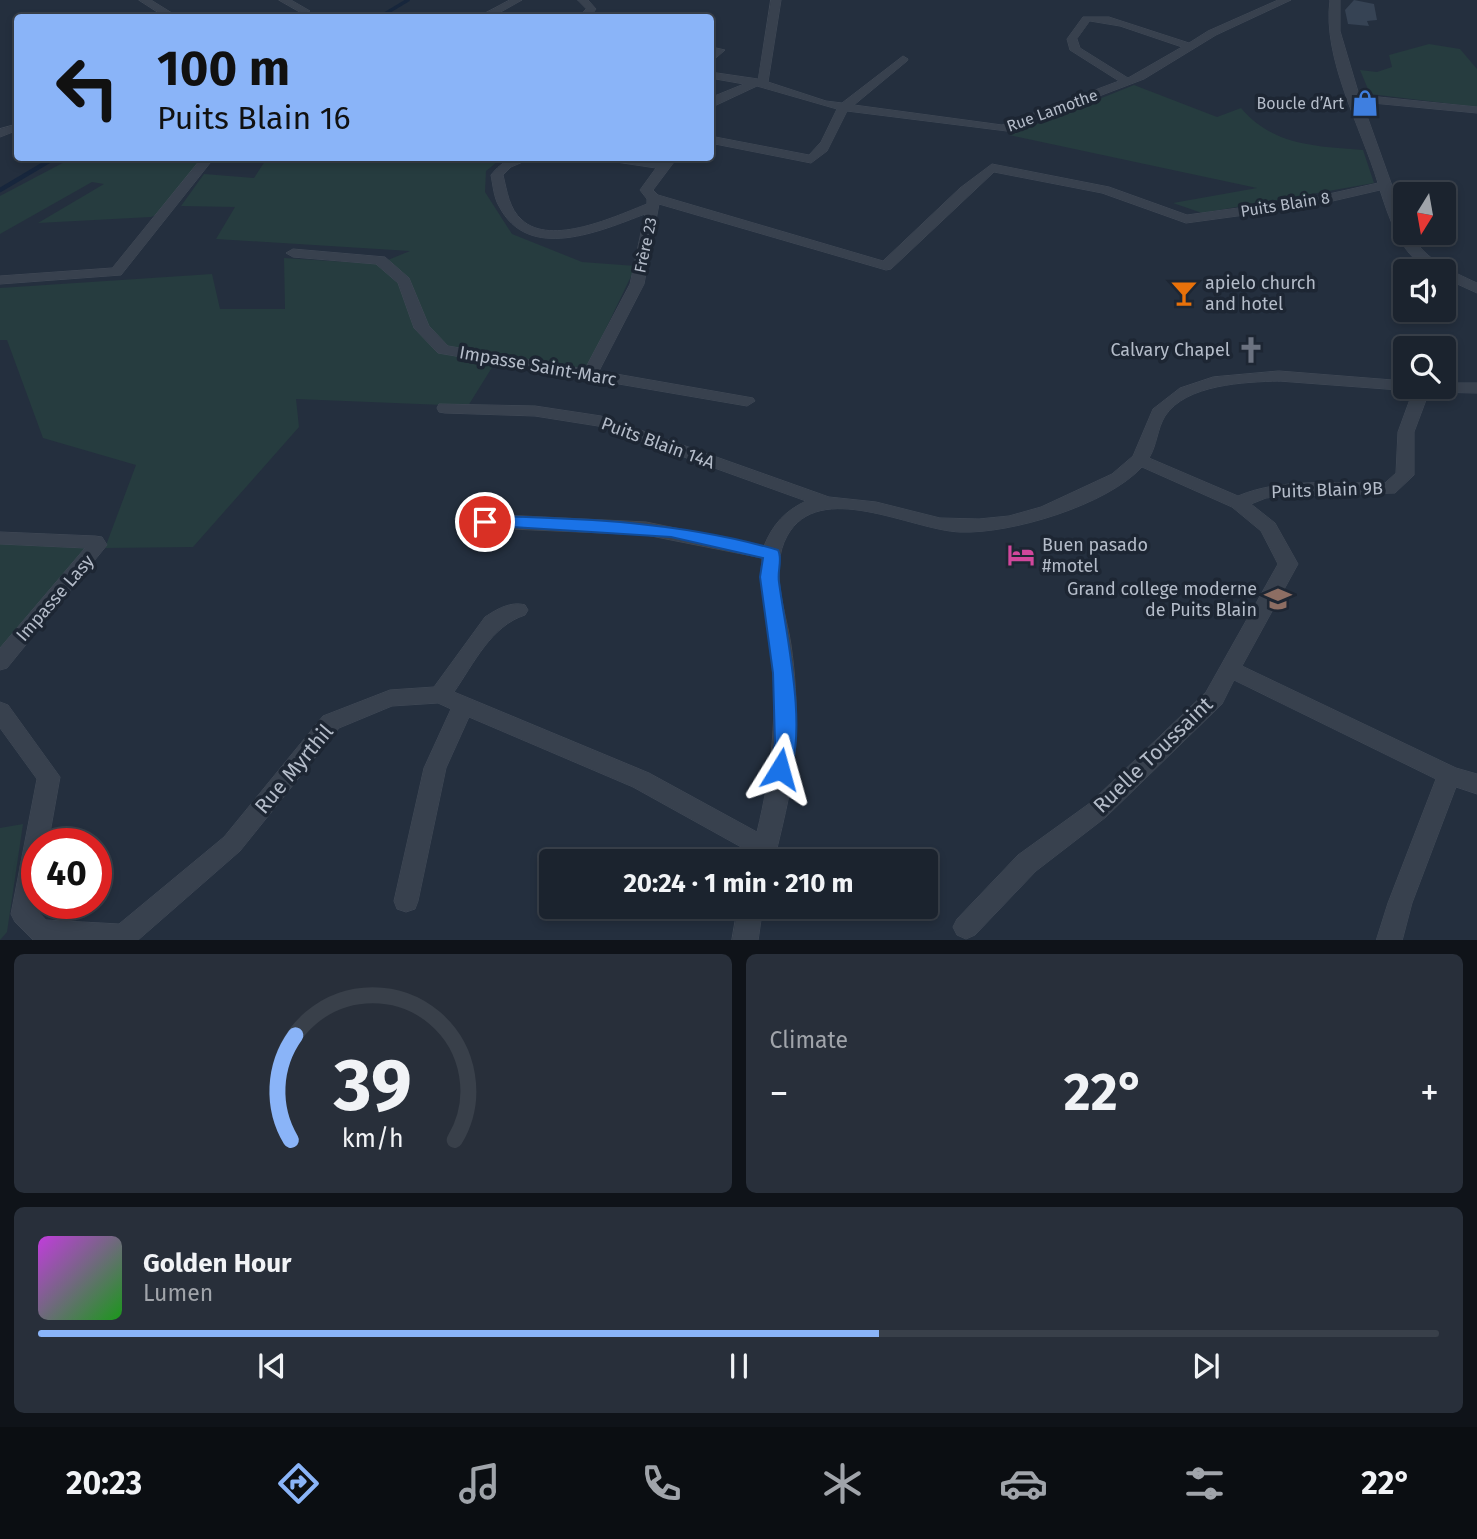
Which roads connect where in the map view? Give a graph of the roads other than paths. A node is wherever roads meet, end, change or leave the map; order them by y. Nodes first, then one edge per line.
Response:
1 (144, 0) edge
2 (284, 0) edge
3 (517, 0) edge
4 (583, 0) edge
5 (776, 0) edge
6 (1262, 0) edge
7 (1335, 0) edge
8 (1283, 2) edge
9 (305, 11) dead end
10 (168, 14) edge
11 (489, 14) edge
12 (587, 14) edge
13 (1191, 47) junction
14 (720, 50) dead end
15 (714, 56) edge
16 (903, 59) dead end
17 (714, 76) edge
18 (1128, 82) junction
19 (760, 83) junction
20 (1354, 97) junction
21 (714, 103) edge
22 (844, 107) junction
23 (1477, 110) edge
24 (714, 140) edge
25 (206, 161) edge
26 (516, 161) edge
27 (667, 162) edge
28 (1384, 185) junction
29 (653, 202) junction
30 (293, 253) dead end
31 (1423, 259) edge
32 (1456, 279) edge
33 (0, 280) edge
34 (1477, 289) edge
35 (590, 374) junction
36 (1393, 385) edge
37 (1456, 387) edge
38 (1477, 387) edge
39 (1418, 399) edge
40 (747, 401) dead end
41 (445, 408) dead end
42 (1140, 460) junction
43 (823, 501) junction
44 (1238, 503) junction
45 (463, 519) dead end
46 (0, 538) edge
47 (772, 554) junction
48 (518, 610) dead end
49 (0, 662) edge
50 (1230, 669) junction
51 (440, 695) junction
52 (464, 705) junction
53 (0, 711) edge
54 (1449, 775) junction
55 (1477, 784) edge
56 (756, 849) edge
57 (765, 849) edge
58 (406, 901) dead end
59 (749, 919) edge
60 (966, 927) dead end
61 (35, 936) edge
62 (745, 940) edge
63 (1390, 940) edge

1 - 10 street
2 - 9 street
3 - 11 street
4 - 12 street
5 - 19 street
6 - 8 street
7 - 20 street
8 - 13 street, Rue Lamothe
13 - 18 street, Rue Lamothe
13 - 18 street
14 - 15 street
16 - 22 street
17 - 19 street, Rue Lamothe
18 - 22 street, Rue Lamothe
19 - 21 street
19 - 22 street, Rue Lamothe
20 - 23 street
20 - 28 street
22 - 24 street
25 - 33 street
26 - 29 street
27 - 29 street, Frère 23
28 - 29 street, Puits Blain 8
28 - 31 street
29 - 35 street, Frère 23
30 - 35 street, Impasse Saint-Marc
32 - 34 street
35 - 40 street, Impasse Saint-Marc
36 - 42 street
37 - 38 street
39 - 44 street, Puits Blain 9B
41 - 43 street, Puits Blain 14A
42 - 43 street, Puits Blain 14A
42 - 44 street, Ruelle Toussaint
43 - 47 street
44 - 50 street, Ruelle Toussaint
45 - 47 street
46 - 49 street, Impasse Lasy
47 - 57 street
48 - 51 street
50 - 54 street
50 - 60 street, Ruelle Toussaint
51 - 52 street, Rue Myrthil
51 - 61 street, Rue Myrthil
52 - 56 street, Rue Myrthil
52 - 58 street
53 - 61 street
54 - 55 street
54 - 63 street
59 - 62 street

